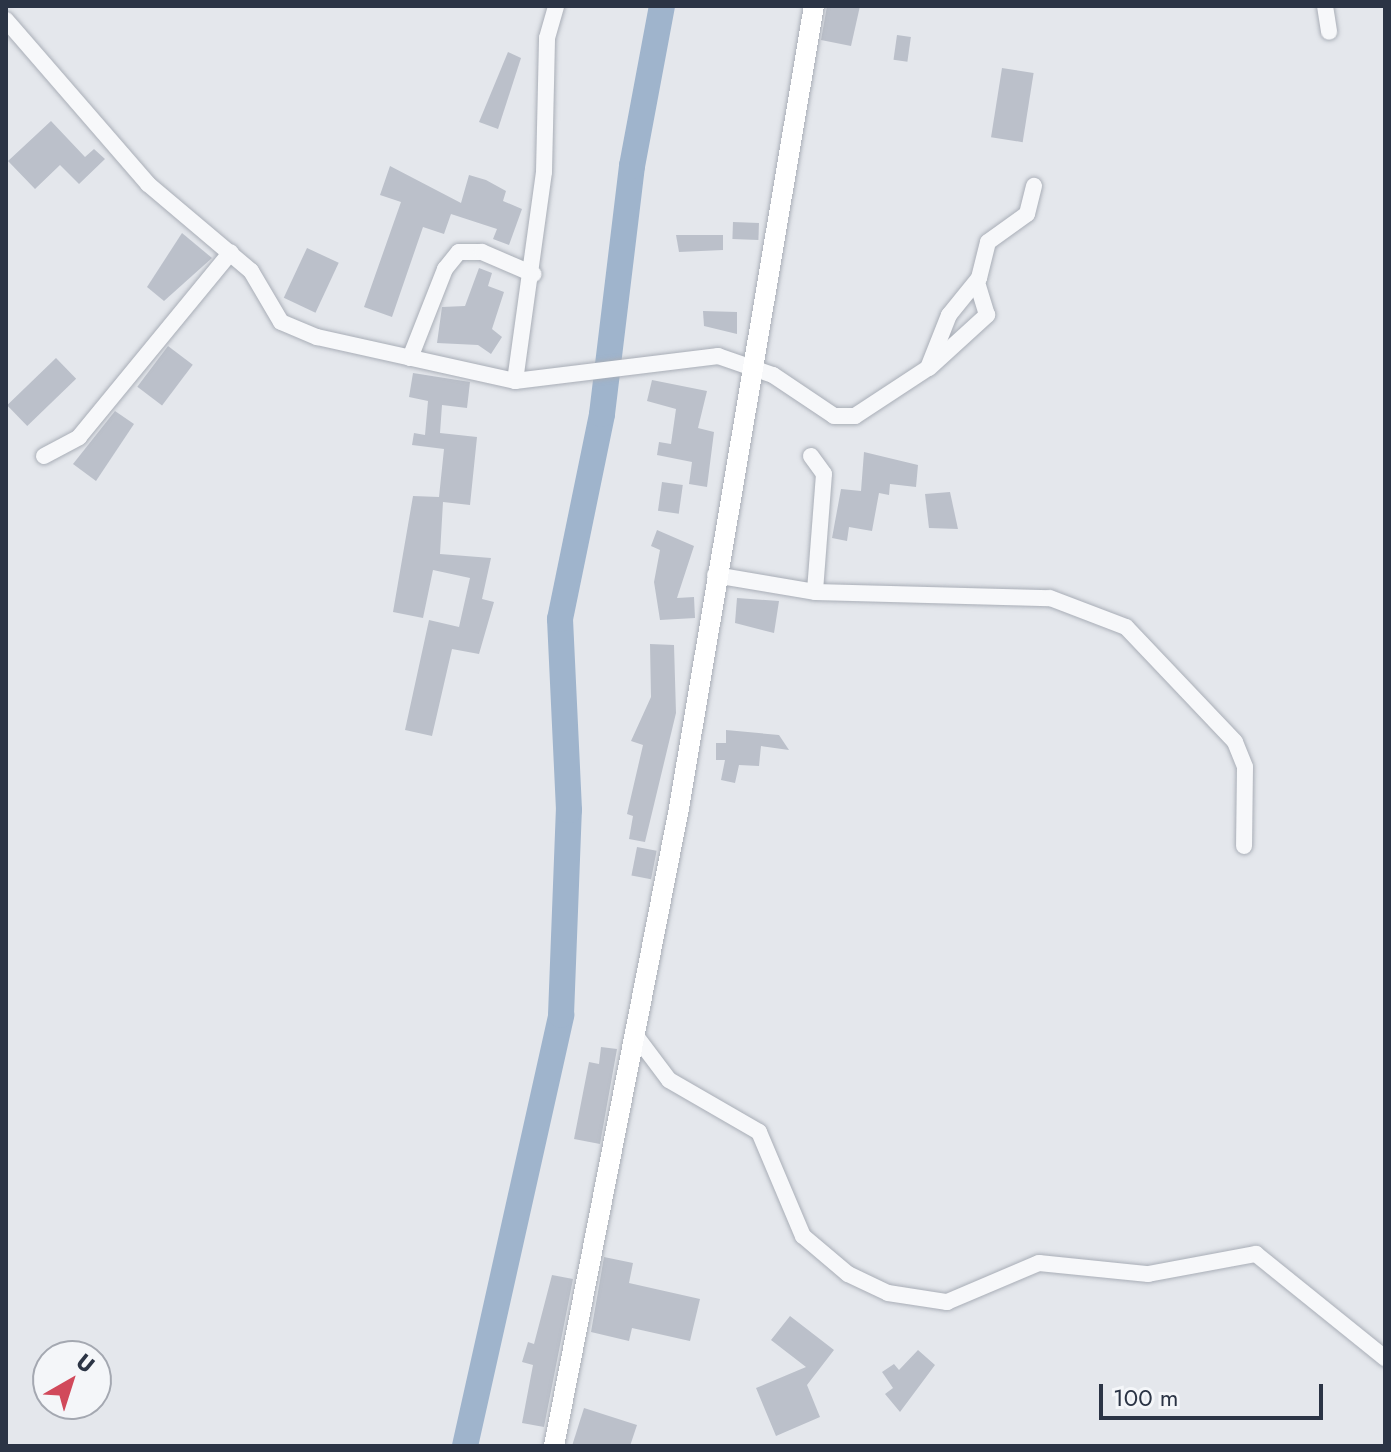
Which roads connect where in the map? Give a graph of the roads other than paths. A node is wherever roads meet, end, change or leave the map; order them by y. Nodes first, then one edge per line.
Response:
1 (556, 6) edge
2 (814, 6) edge
3 (1325, 6) edge
4 (6, 20) edge
5 (1329, 32) dead end
6 (1034, 186) dead end
7 (231, 252) junction
8 (533, 274) junction
9 (977, 282) junction
10 (410, 358) junction
11 (750, 366) junction
12 (928, 368) junction
13 (515, 381) junction
14 (44, 456) dead end
15 (811, 456) dead end
16 (715, 575) junction
17 (815, 592) junction
18 (1244, 846) dead end
19 (633, 1032) junction
20 (1385, 1358) edge
21 (554, 1446) edge

1 - 8 street
2 - 11 main road
3 - 5 street
4 - 7 street
6 - 9 street
7 - 10 street
7 - 14 street
8 - 10 street
8 - 13 street
9 - 12 street
9 - 12 street
10 - 13 street
11 - 12 street
11 - 13 street
11 - 16 main road
15 - 17 street
16 - 17 street
16 - 19 main road
17 - 18 street
19 - 20 street
19 - 21 main road

